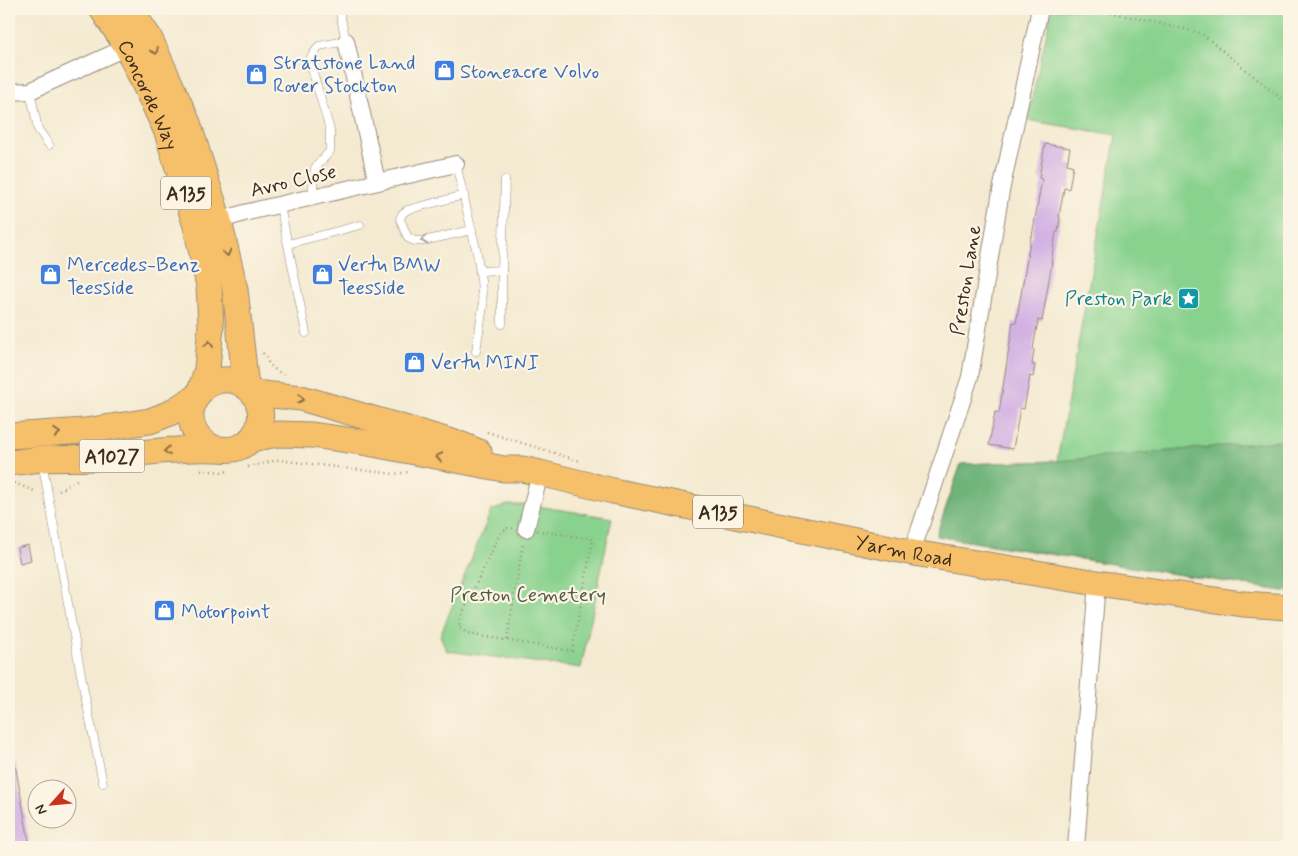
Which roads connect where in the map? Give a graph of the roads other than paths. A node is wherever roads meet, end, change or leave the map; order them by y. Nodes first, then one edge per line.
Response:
1 (102, 9) edge
2 (130, 9) edge
3 (341, 9) edge
4 (1040, 9) edge
5 (346, 41) junction
6 (127, 47) junction
7 (30, 91) junction
8 (9, 92) edge
9 (49, 145) dead end
10 (456, 164) joint
11 (505, 180) dead end
12 (377, 182) junction
13 (464, 195) junction
14 (312, 198) junction
15 (280, 206) junction
16 (219, 221) junction
17 (360, 226) dead end
18 (472, 230) junction
19 (288, 244) junction
20 (502, 270) junction
21 (480, 271) junction
22 (502, 324) dead end
23 (306, 333) dead end
24 (476, 351) dead end
25 (249, 390) junction
26 (198, 394) junction
27 (9, 436) edge
28 (251, 439) junction
29 (216, 449) junction
30 (42, 459) junction
31 (9, 463) edge
32 (531, 471) junction
33 (526, 529) road end
34 (914, 553) junction
35 (1097, 583) junction
36 (1289, 607) edge
37 (103, 783) dead end
38 (1076, 847) edge

1 - 6 main road, Concorde Way / A135
2 -> 16 main road, Concorde Way / A135
3 - 5 lane
4 - 34 street, Preston Lane
5 - 12 street
5 - 14 lane
6 - 7 street
26 -> 6 main road, Concorde Way / A135
7 - 8 street
7 - 9 lane
10 - 12 street, Avro Close
10 - 13 lane
11 - 20 lane
12 - 14 street, Avro Close
13 - 18 lane
18 -> 13 lane
14 - 15 street, Avro Close
15 - 16 street, Avro Close
15 - 19 lane
16 -> 25 main road, Concorde Way / A135
17 - 19 lane
18 - 21 lane
19 - 23 lane
20 - 21 lane
20 - 22 lane
21 - 24 lane
25 - 26 main road
25 - 28 main road
25 -> 32 main road, A135
27 -> 26 main road, A1027
26 - 29 main road
28 - 29 main road
32 -> 28 main road, A135
29 -> 30 main road, A1027
30 - 31 main road, A1027
30 - 37 lane
32 - 33 street
32 - 34 main road, Yarm Road / A135
34 - 35 main road, Yarm Road / A135
35 - 36 main road, Yarm Road / A135
35 - 38 street

